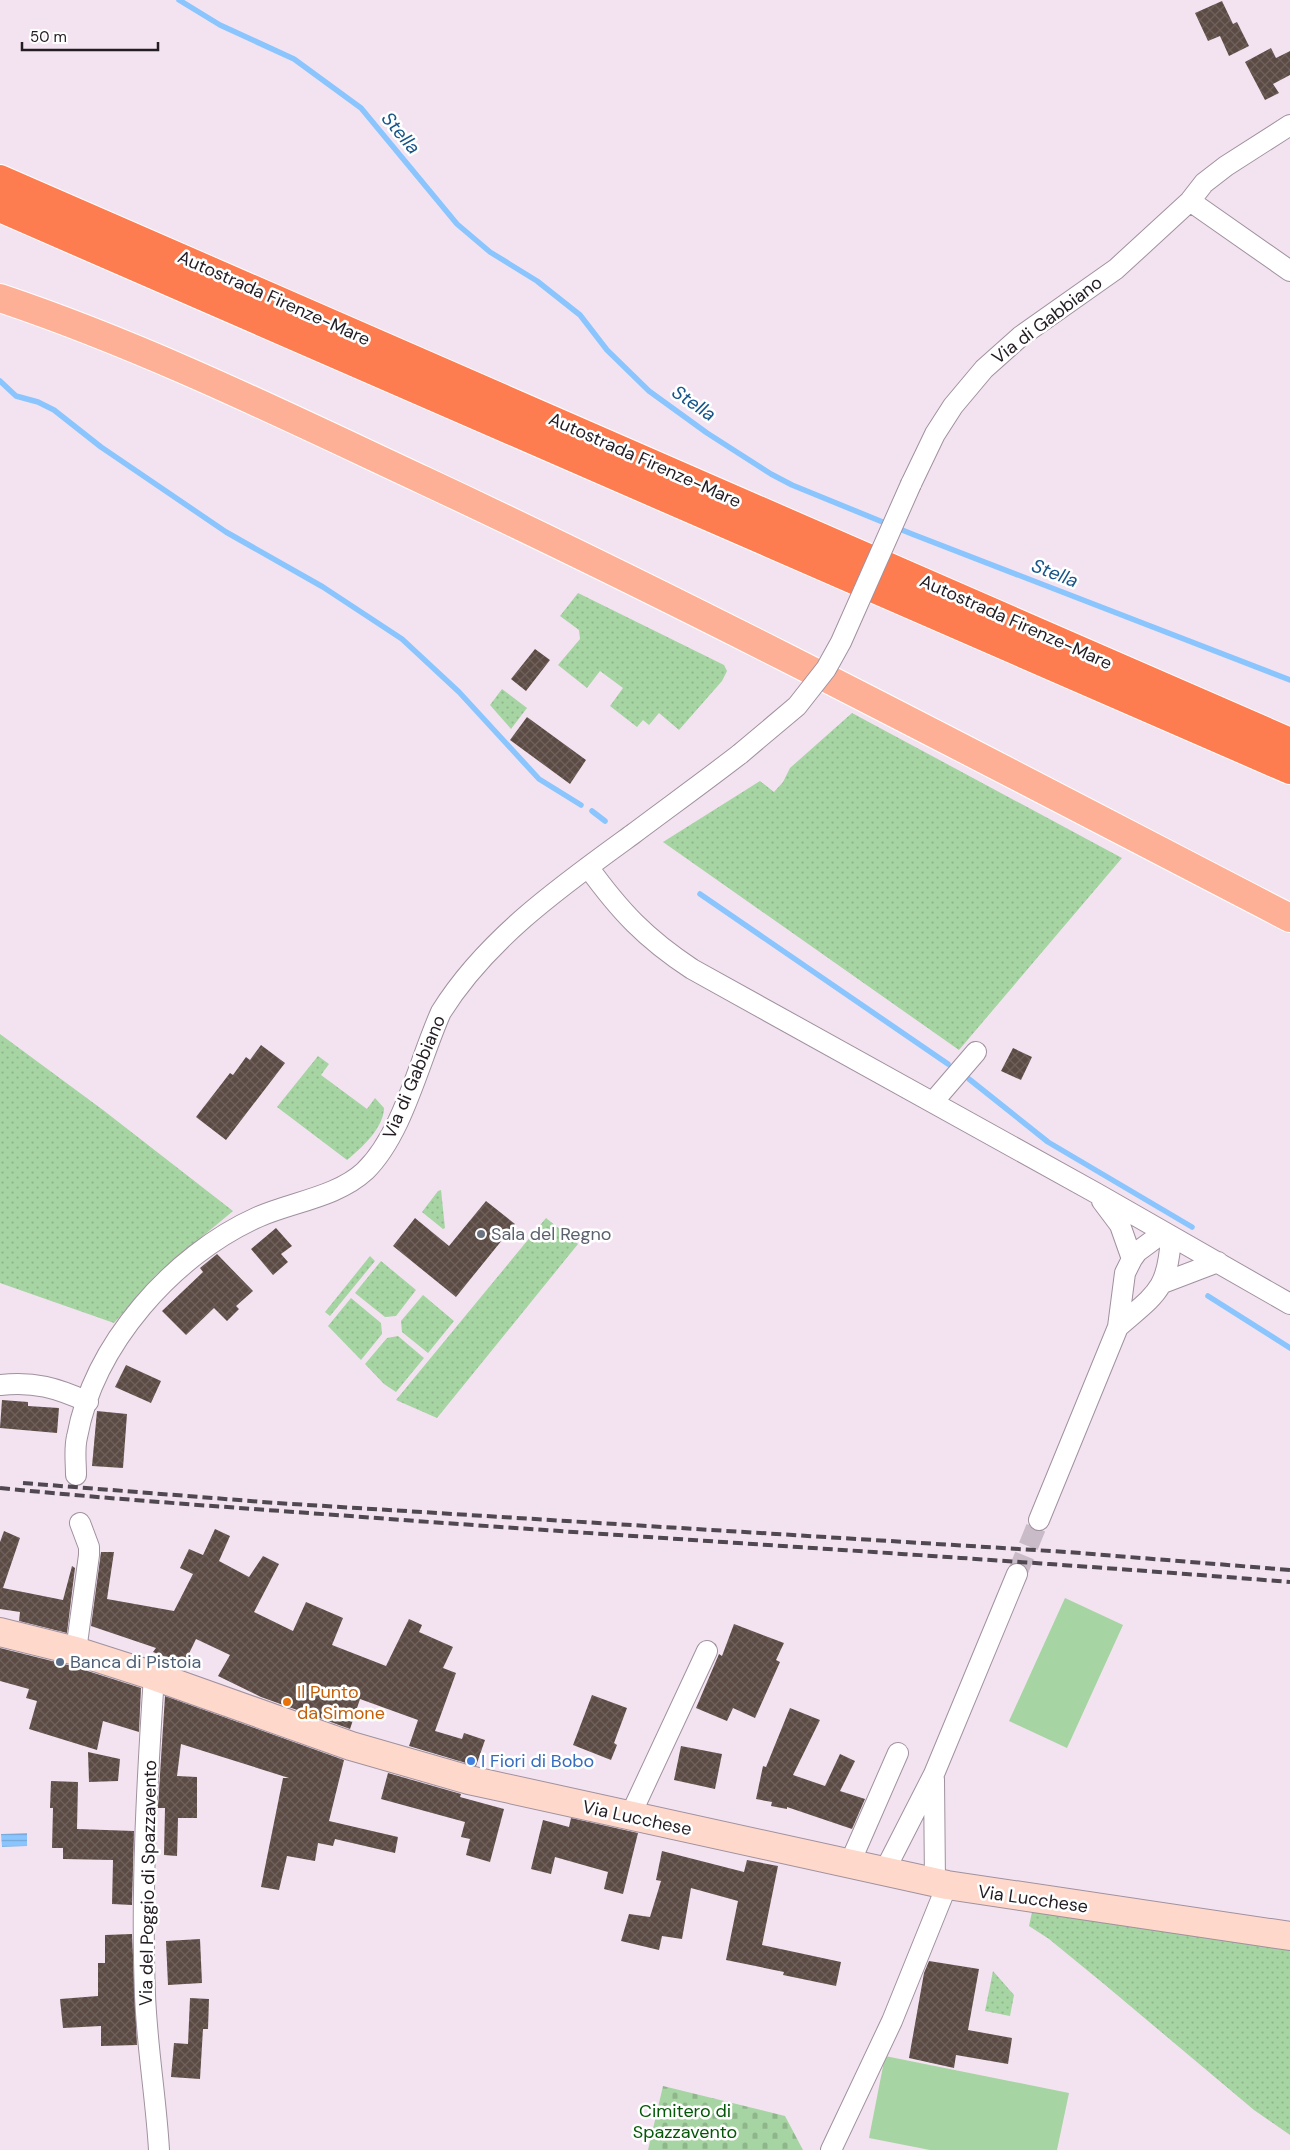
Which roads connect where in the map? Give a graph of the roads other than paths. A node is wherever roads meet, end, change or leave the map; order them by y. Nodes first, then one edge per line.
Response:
1 (1290, 125) edge
2 (0, 179) edge
3 (1190, 201) junction
4 (0, 208) edge
5 (1290, 271) edge
6 (0, 298) edge
7 (1290, 742) edge
8 (1290, 770) edge
9 (588, 867) junction
10 (1290, 918) edge
11 (976, 1052) dead end
12 (933, 1102) junction
13 (1096, 1193) junction
14 (1167, 1234) junction
15 (1132, 1259) junction
16 (1218, 1262) junction
17 (1163, 1283) junction
18 (1290, 1304) edge
19 (1118, 1327) junction
20 (0, 1385) edge
21 (88, 1402) junction
22 (76, 1475) dead end
23 (1039, 1520) tunnel mouth
24 (80, 1523) dead end
25 (1017, 1574) tunnel mouth
26 (0, 1632) edge
27 (76, 1651) junction
28 (708, 1651) dead end
29 (154, 1676) junction
30 (898, 1752) dead end
31 (934, 1774) junction
32 (630, 1816) junction
33 (849, 1865) junction
34 (884, 1872) junction
35 (941, 1884) junction
36 (1290, 1936) edge
37 (838, 2148) edge
38 (160, 2150) edge

1 - 3 street, Via di Gabbiano
2 - 7 highway, Autostrada Firenze-Mare
3 - 5 street
3 - 9 street, Via di Gabbiano, bridge
4 - 8 highway, Autostrada Firenze-Mare
6 - 10 main road
9 - 12 street
9 - 21 street, Via di Gabbiano
11 - 12 street
12 - 13 street
13 - 14 street
13 - 15 street
14 - 15 street
14 - 16 street
14 - 17 street
15 - 19 street
16 - 17 street
16 - 18 street
17 - 19 street
19 - 23 street
20 - 21 street
21 - 22 street, Via di Gabbiano
24 - 27 street
25 - 31 street
26 - 27 street, Via Lucchese
27 - 29 street, Via Lucchese
28 - 32 street
29 - 32 street, Via Lucchese
29 - 38 street, Via del Poggio di Spazzavento
30 - 33 street
31 - 34 street
31 - 35 street
32 - 33 street, Via Lucchese
33 - 34 street, Via Lucchese
34 - 35 street, Via Lucchese
35 - 36 street, Via Lucchese
35 - 37 street

